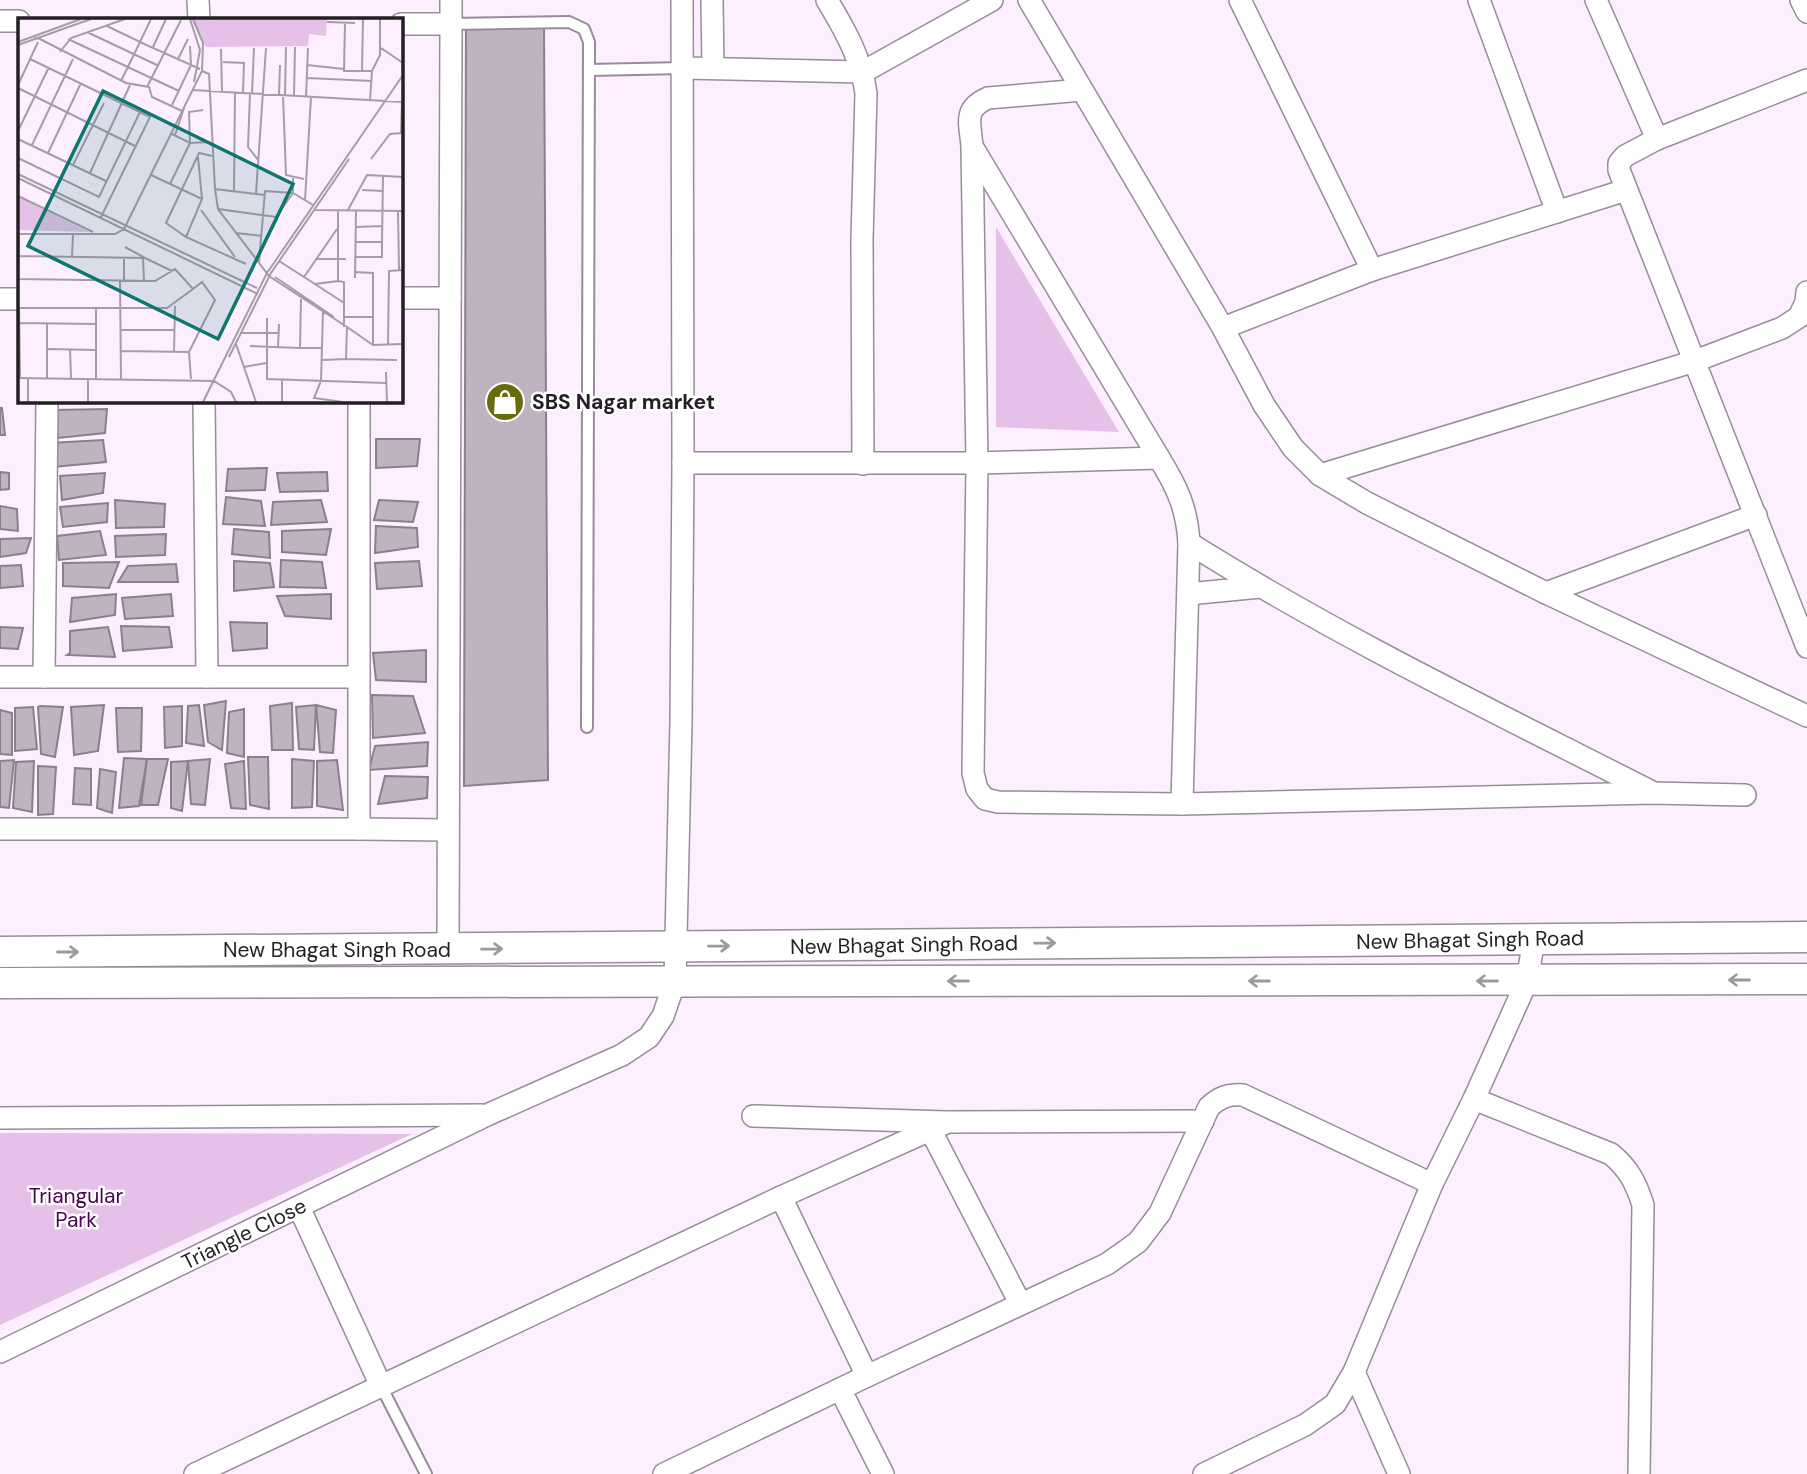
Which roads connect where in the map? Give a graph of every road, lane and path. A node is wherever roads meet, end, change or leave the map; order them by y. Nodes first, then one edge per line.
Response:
1 (198, 0) edge
2 (451, 0) edge
3 (682, 0) edge
4 (712, 0) edge
5 (828, 0) edge
6 (992, 0) edge
7 (1029, 0) edge
8 (1240, 0) edge
9 (1479, 0) edge
10 (1596, 0) edge
11 (1801, 0) edge
12 (1807, 12) edge
13 (199, 18) edge
14 (0, 21) edge
15 (18, 21) edge
16 (402, 24) edge
17 (451, 24) junction
18 (684, 68) junction
19 (713, 68) junction
20 (589, 70) junction
21 (863, 72) junction
22 (1807, 80) edge
23 (1082, 90) junction
24 (1657, 139) junction
25 (972, 146) junction
26 (1626, 190) junction
27 (1557, 212) junction
28 (1372, 270) junction
29 (1807, 292) edge
30 (402, 298) edge
31 (450, 298) junction
32 (0, 299) edge
33 (18, 299) edge
34 (1223, 328) junction
35 (1695, 361) junction
36 (47, 402) edge
37 (204, 402) edge
38 (359, 402) edge
39 (1159, 457) junction
40 (683, 463) junction
41 (976, 463) junction
42 (863, 464) junction
43 (1320, 475) junction
44 (1756, 516) junction
45 (1189, 543) junction
46 (1260, 587) junction
47 (1546, 593) junction
48 (1188, 594) junction
49 (1807, 647) edge
50 (0, 677) edge
51 (44, 677) junction
52 (207, 677) junction
53 (358, 677) junction
54 (1807, 716) edge
55 (587, 727) dead end
56 (1652, 793) junction
57 (1745, 795) dead end
58 (1181, 804) junction
59 (0, 829) edge
60 (359, 829) junction
61 (447, 830) junction
62 (1807, 937) edge
63 (1534, 939) junction
64 (676, 947) junction
65 (449, 949) junction
66 (0, 952) edge
67 (1807, 979) edge
68 (675, 981) junction
69 (1527, 981) junction
70 (450, 982) junction
71 (0, 983) edge
72 (1474, 1098) junction
73 (487, 1115) junction
74 (753, 1115) dead end
75 (0, 1118) edge
76 (1203, 1121) junction
77 (939, 1126) junction
78 (1432, 1184) junction
79 (780, 1197) junction
80 (299, 1207) junction
81 (1020, 1303) junction
82 (0, 1352) edge
83 (1354, 1372) junction
84 (867, 1376) junction
85 (381, 1386) junction
86 (840, 1389) junction
87 (195, 1474) edge
88 (426, 1474) edge
89 (664, 1474) edge
90 (883, 1474) edge
91 (1203, 1474) edge
92 (1399, 1474) edge
93 (1639, 1474) edge

1 - 13 street
2 - 17 street
3 - 18 street, Triangle Close
4 - 19 street
5 - 21 street
6 - 21 street
7 - 23 street
8 - 28 street
9 - 27 street
10 - 24 street
11 - 12 street
14 - 15 street
16 - 17 street
17 - 20 lane
17 - 31 street
18 - 19 street
18 - 20 lane
18 - 40 street, Triangle Close
19 - 21 street
20 - 55 lane
21 - 42 street
22 - 24 street
23 - 25 street
23 - 34 street
24 - 26 street
25 - 39 street
25 - 41 street
26 - 27 street
26 - 35 street
27 - 28 street
28 - 34 street
29 - 35 street
30 - 31 street
31 - 61 street
32 - 33 street
34 - 43 street
35 - 43 street
35 - 44 street
36 - 51 street
37 - 52 street
38 - 53 street
39 - 41 street
39 - 45 street
40 - 42 street
40 - 64 street, Triangle Close
41 - 42 street
41 - 58 street
43 - 47 street
44 - 47 street
44 - 49 street
45 - 46 street
45 - 48 street
46 - 48 street
46 - 56 street
47 - 54 street
48 - 58 street
50 - 51 street
51 - 52 street
52 - 53 street
53 - 60 street
56 - 57 street
56 - 58 street
59 - 60 street
60 - 61 street
61 - 65 street
62 - 63 street, New Bhagat Singh Road
64 -> 63 street, New Bhagat Singh Road
63 - 69 street
65 -> 64 street, New Bhagat Singh Road
64 - 68 street, Triangle Close
66 -> 65 street, New Bhagat Singh Road
65 - 70 street
67 -> 69 street, New Bhagat Singh Road
69 -> 68 street, New Bhagat Singh Road
68 - 70 street, New Bhagat Singh Road
68 - 73 street, Triangle Close
69 - 72 street
70 - 71 street, New Bhagat Singh Road
72 - 78 street
72 - 93 street
73 - 75 street, Triangle Close
73 - 80 street, Triangle Close
74 - 77 street
76 - 77 street
76 - 78 street
76 - 81 street
77 - 79 street
77 - 81 street
78 - 83 street
79 - 84 street
79 - 85 street
80 - 82 street, Triangle Close
80 - 85 street
81 - 84 street
83 - 91 street
83 - 92 street
84 - 86 street
85 - 87 street
85 - 88 lane
86 - 89 street
86 - 90 street

